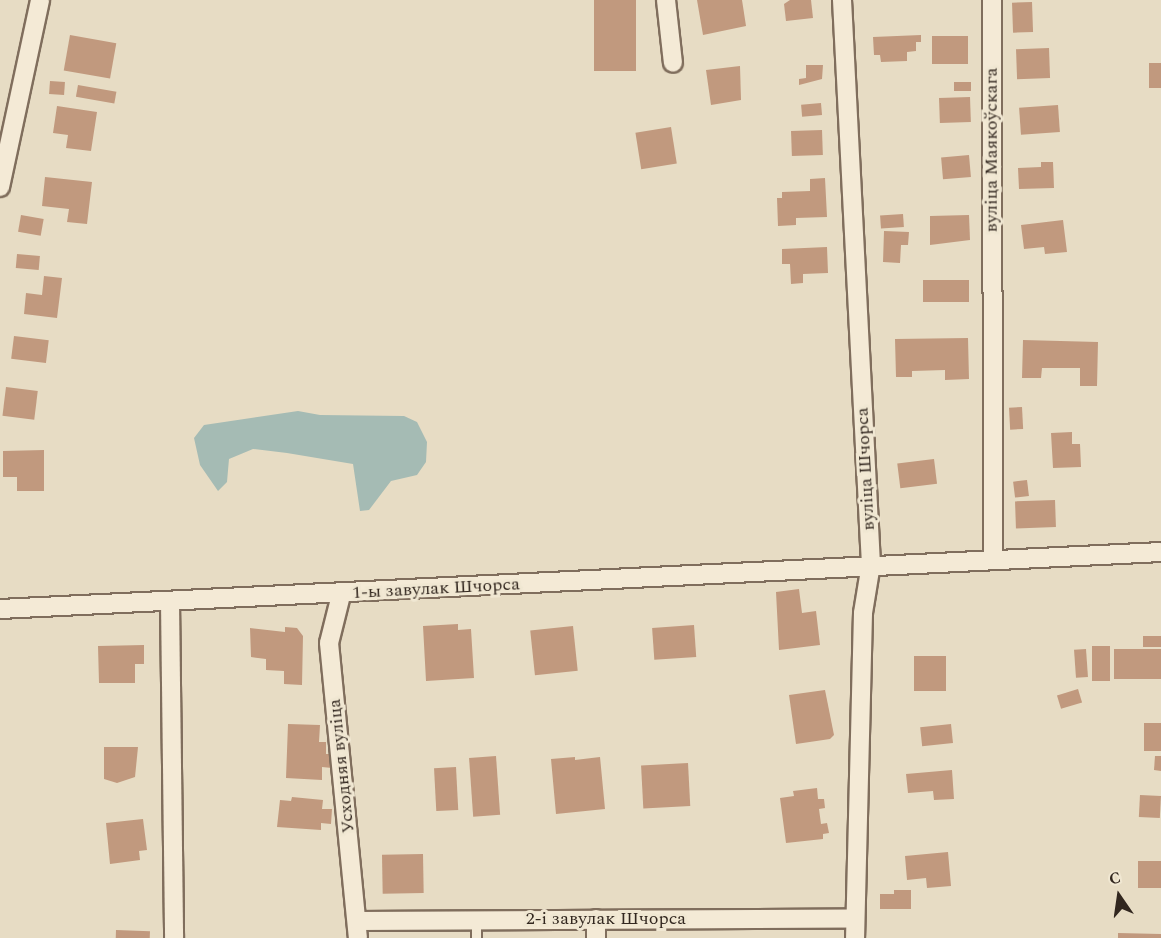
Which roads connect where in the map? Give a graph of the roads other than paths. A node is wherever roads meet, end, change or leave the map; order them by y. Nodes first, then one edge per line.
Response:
1 (40, 0) edge
2 (666, 0) edge
3 (842, 0) edge
4 (992, 0) edge
5 (673, 63) dead end
6 (0, 187) edge
7 (1161, 552) edge
8 (993, 560) junction
9 (871, 564) junction
10 (341, 595) junction
11 (171, 602) junction
12 (0, 609) edge
13 (855, 918) junction
14 (477, 919) junction
15 (596, 919) junction
16 (358, 929) edge
17 (174, 938) edge
18 (476, 938) edge
19 (596, 938) edge
20 (855, 938) edge

1 - 6 street
2 - 5 street
3 - 9 street, вуліца Шчорса
4 - 8 street, вуліца Маякоўскага
7 - 8 street, 1-ы завулак Шчорса
8 - 9 street, 1-ы завулак Шчорса
9 - 10 street, 1-ы завулак Шчорса
9 - 13 street, вуліца Шчорса
10 - 11 street, 1-ы завулак Шчорса
10 - 16 street, Усходняя вуліца
11 - 12 street, 1-ы завулак Шчорса
11 - 17 street
13 - 15 street, 2-і завулак Шчорса
13 - 20 street, вуліца Шчорса
14 - 15 street, 2-і завулак Шчорса
14 - 16 street, 2-і завулак Шчорса
14 - 18 lane
15 - 19 street

